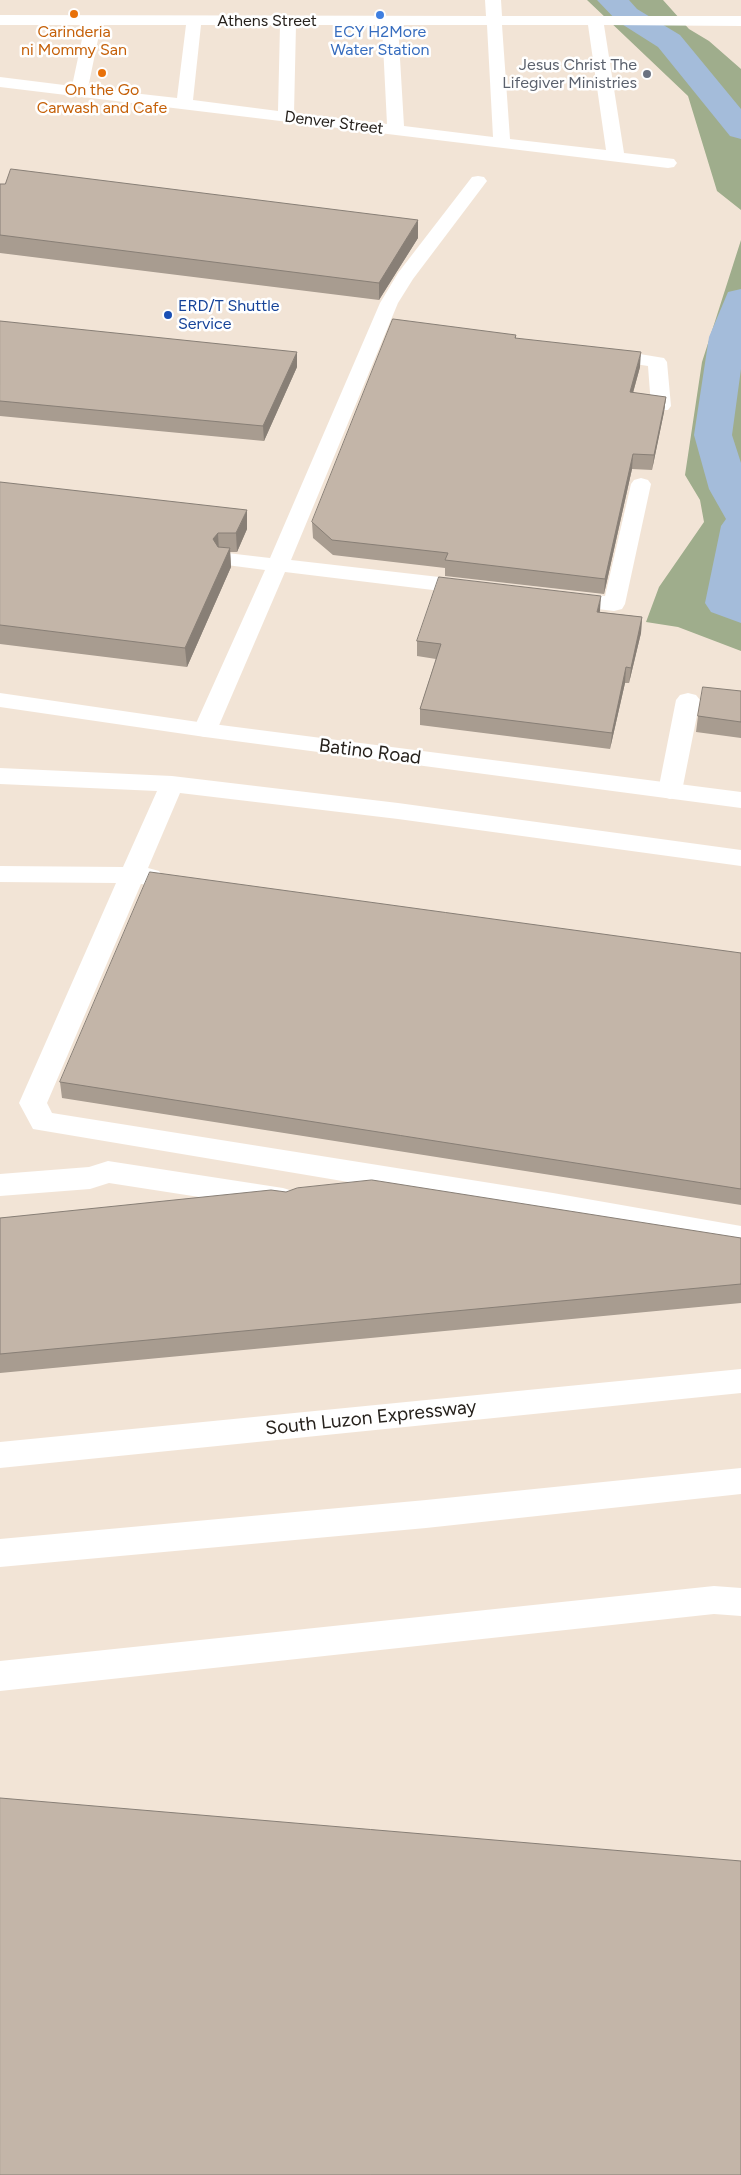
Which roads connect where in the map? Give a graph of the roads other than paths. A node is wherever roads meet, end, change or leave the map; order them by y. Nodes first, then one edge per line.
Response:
1 (494, 0) edge
2 (733, 16) edge
3 (0, 20) edge
4 (94, 20) junction
5 (194, 20) junction
6 (288, 21) junction
7 (390, 21) junction
8 (494, 21) junction
9 (599, 21) junction
10 (0, 82) edge
11 (79, 92) junction
12 (184, 105) junction
13 (286, 117) junction
14 (396, 130) junction
15 (502, 144) junction
16 (616, 157) junction
17 (668, 163) dead end
18 (478, 182) dead end
19 (588, 352) edge
20 (661, 406) edge
21 (642, 484) dead end
22 (227, 559) edge
23 (278, 565) junction
24 (495, 591) edge
25 (545, 596) edge
26 (0, 700) edge
27 (688, 700) dead end
28 (206, 730) junction
29 (0, 776) edge
30 (172, 784) junction
31 (670, 791) junction
32 (741, 800) edge
33 (741, 858) edge
34 (0, 874) edge
35 (134, 875) junction
36 (173, 880) edge
37 (0, 1186) edge
38 (286, 1199) edge
39 (741, 1237) edge
40 (741, 1381) edge
41 (0, 1455) edge
42 (741, 1481) edge
43 (0, 1553) edge
44 (741, 1602) edge
45 (0, 1676) edge

1 - 8 main road
2 - 9 main road, Athens Street
3 - 4 main road, Athens Street
4 - 5 main road, Athens Street
4 - 11 main road
5 - 6 main road, Athens Street
5 - 12 main road
6 - 7 main road, Athens Street
6 - 13 main road
7 - 8 main road, Athens Street
7 - 14 main road
8 - 9 main road, Athens Street
8 - 15 main road
9 - 16 main road
10 - 11 main road, Denver Street
11 - 12 main road, Denver Street
12 - 13 main road, Denver Street
13 - 14 main road, Denver Street
14 - 15 main road, Denver Street
15 - 16 main road, Denver Street
16 - 17 main road, Denver Street
18 - 23 main road
19 - 20 main road
21 - 25 main road
22 - 23 main road
23 - 24 main road
23 - 28 main road
26 - 28 main road, Batino Road
27 - 31 main road
28 - 31 main road, Batino Road
29 - 30 main road
30 - 33 main road
30 - 35 main road
31 - 32 main road, Batino Road
34 - 35 main road
35 - 36 main road
35 - 39 main road
37 - 38 main road
40 - 41 main road, South Luzon Expressway
42 - 43 main road
44 - 45 main road

